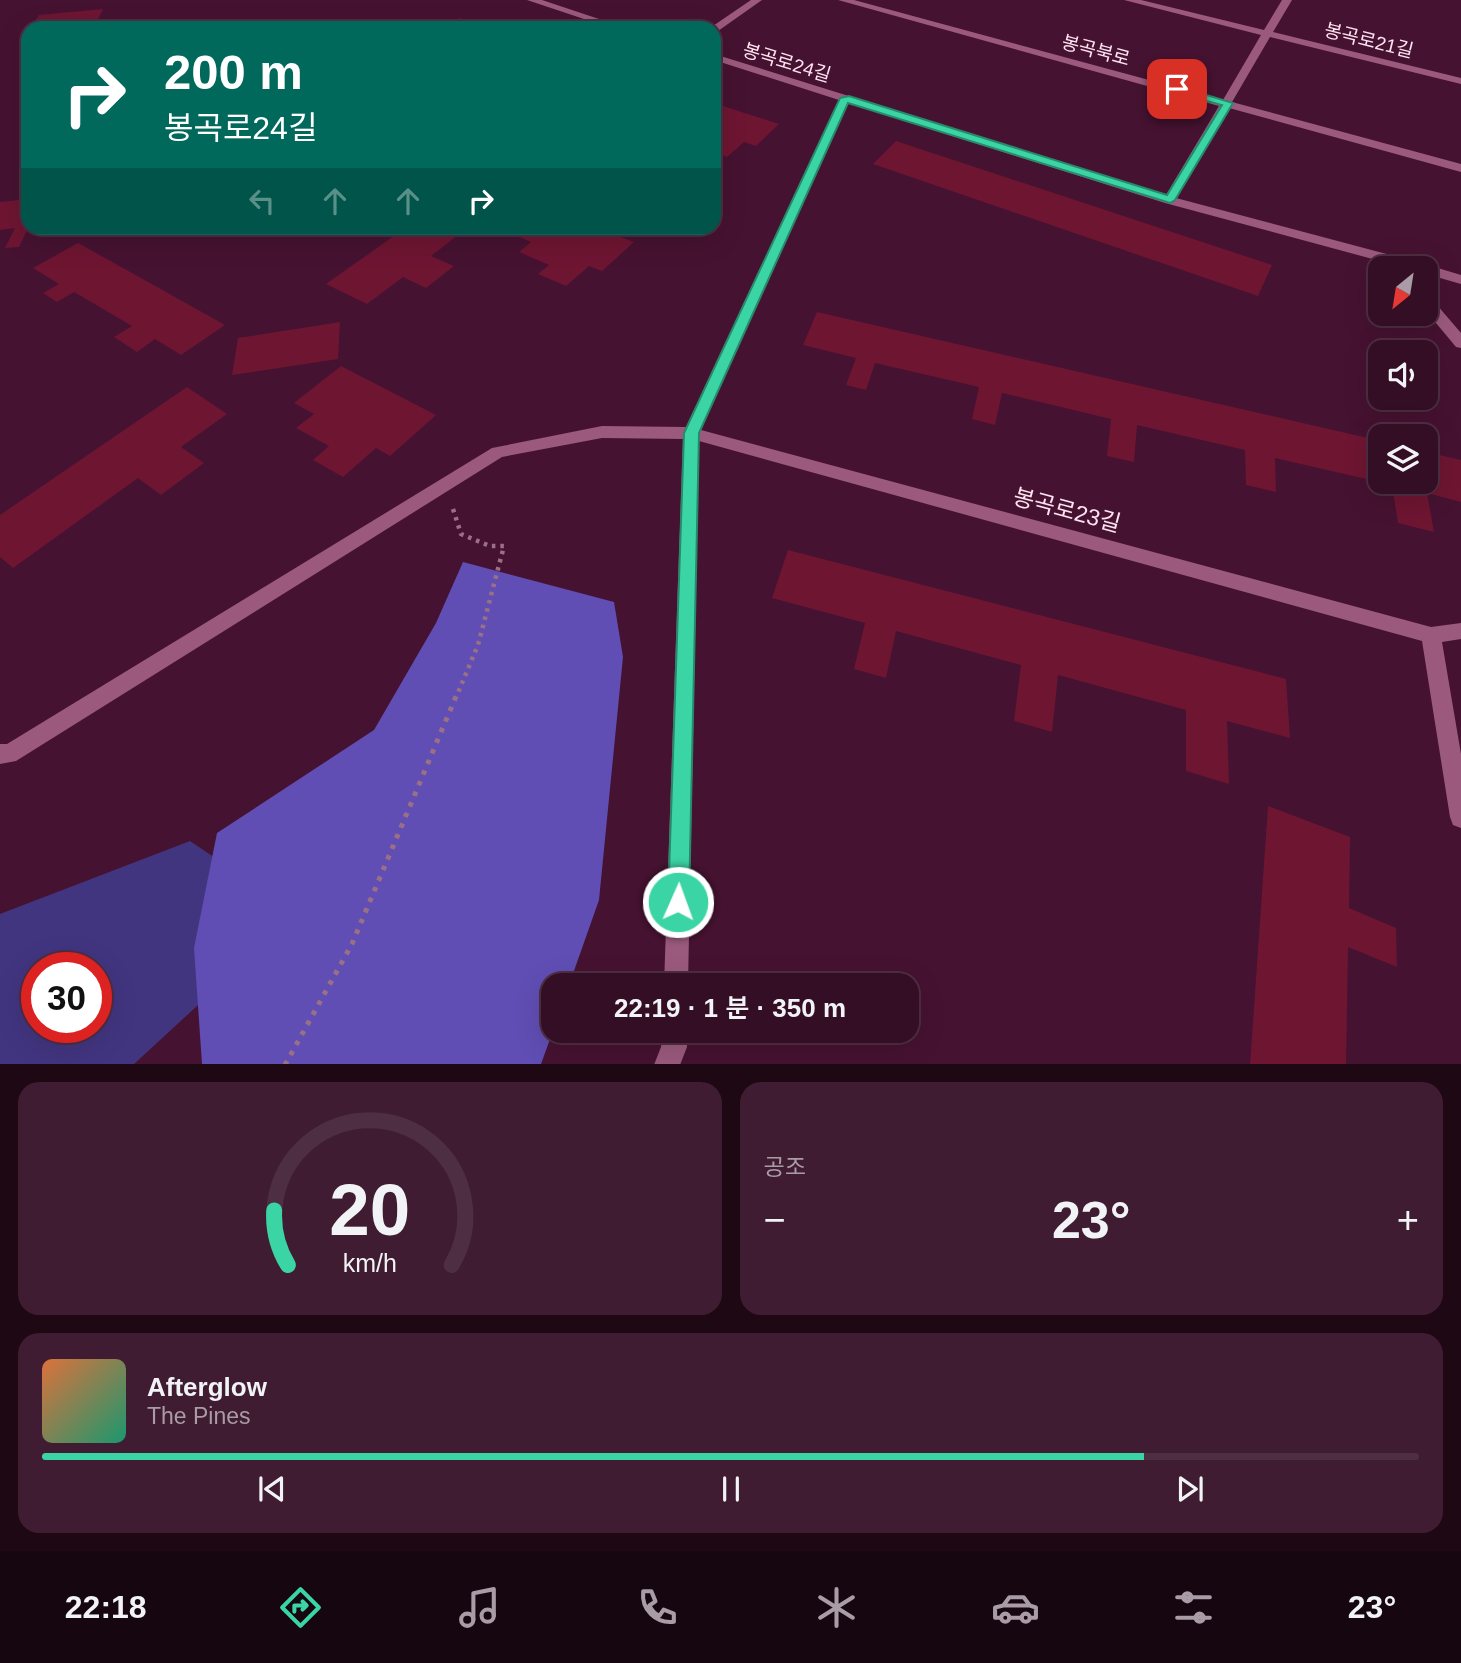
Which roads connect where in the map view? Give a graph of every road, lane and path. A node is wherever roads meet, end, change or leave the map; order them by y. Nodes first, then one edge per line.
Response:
1 (532, 0) edge
2 (757, 0) edge
3 (843, 0) edge
4 (1129, 0) edge
5 (1287, 0) edge
6 (599, 21) edge
7 (721, 24) edge
8 (1268, 34) junction
9 (721, 59) edge
10 (1461, 81) edge
11 (845, 98) junction
12 (1228, 103) junction
13 (1461, 168) edge
14 (1170, 200) junction
15 (1369, 256) edge
16 (1438, 273) edge
17 (1461, 280) edge
18 (1438, 315) edge
19 (1461, 343) edge
20 (691, 433) junction
21 (453, 481) junction
22 (1461, 631) edge
23 (1431, 635) junction
24 (0, 754) edge
25 (1461, 817) edge
26 (676, 973) edge
27 (674, 1043) edge
28 (286, 1064) edge
29 (667, 1064) edge

1 - 6 street
2 - 7 street
3 - 12 street, 봉곡북로
4 - 8 street, 봉곡로21길
5 - 8 street
8 - 10 street, 봉곡로21길
8 - 12 street
9 - 11 street, 봉곡로24길
11 - 14 street, 봉곡로24길
11 - 20 street
12 - 13 street, 봉곡북로
12 - 14 street
14 - 15 street
16 - 17 street
18 - 19 street
20 - 21 street, 봉곡로23길
20 - 23 street, 봉곡로23길
20 - 26 street
21 - 24 street, 봉곡로23길
21 - 28 path
22 - 23 street, 봉곡로23길
23 - 25 street
27 - 29 street

